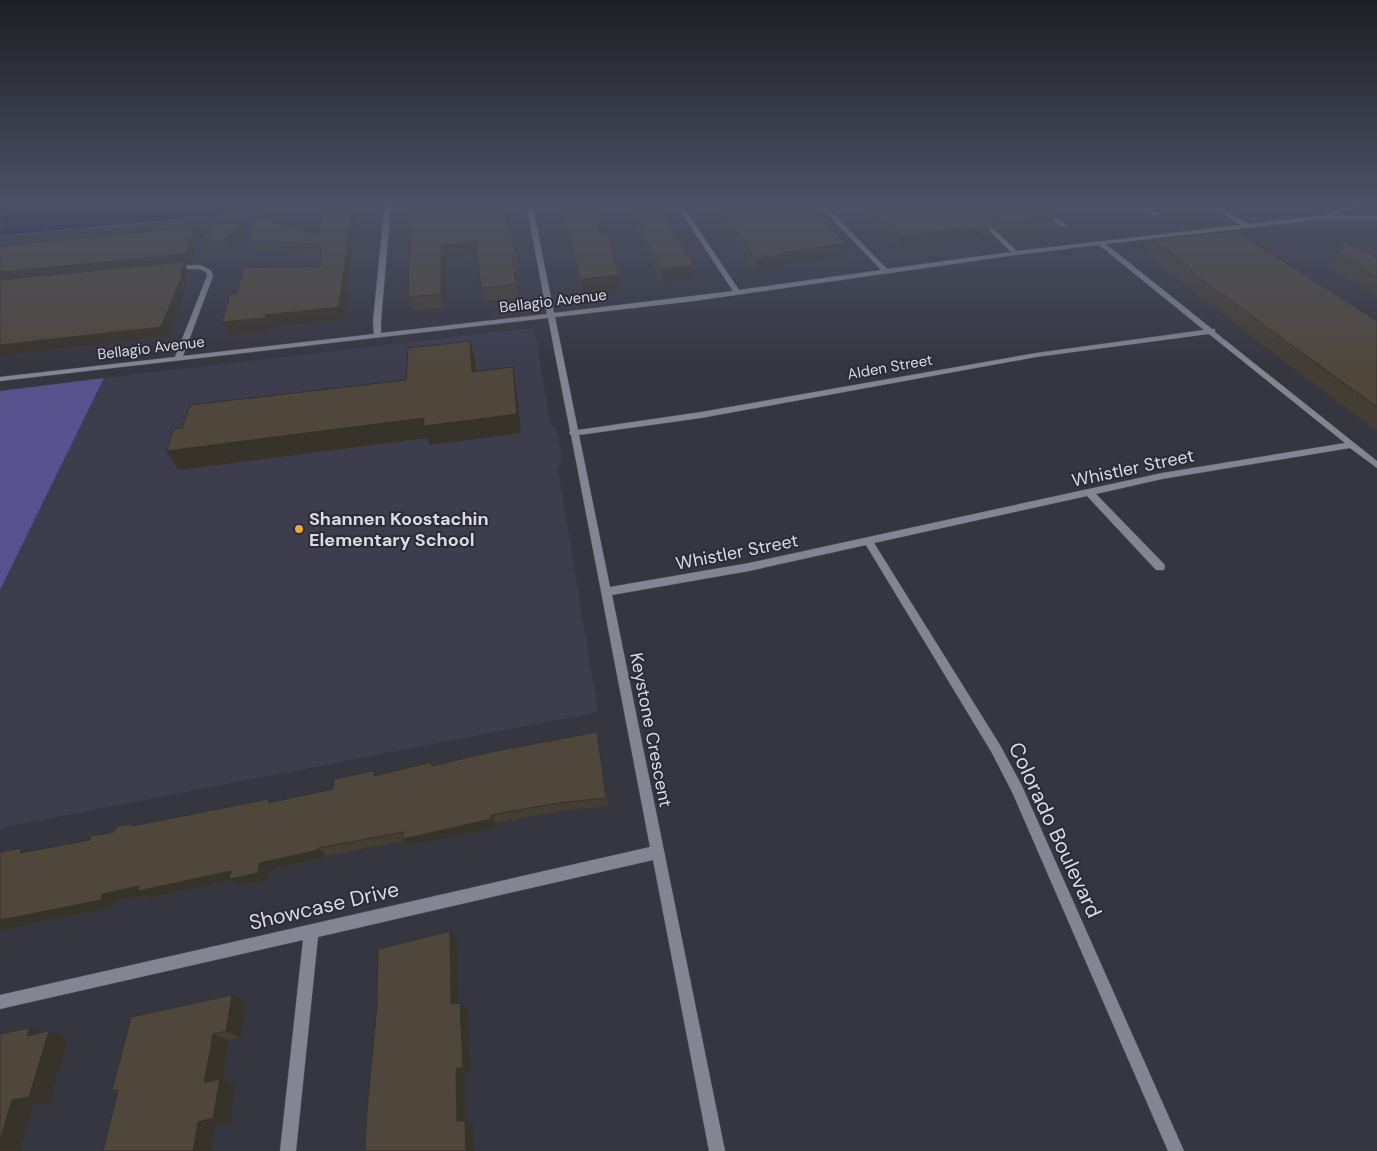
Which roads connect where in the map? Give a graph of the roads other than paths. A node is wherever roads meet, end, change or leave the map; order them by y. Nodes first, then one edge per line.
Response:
1 (383, 257) edge
2 (540, 257) edge
3 (713, 257) edge
4 (871, 257) edge
5 (981, 257) edge
6 (1117, 257) edge
7 (168, 269) edge
8 (884, 270) junction
9 (736, 292) junction
10 (551, 315) junction
11 (1212, 331) junction
12 (378, 336) junction
13 (178, 358) junction
14 (0, 379) edge
15 (573, 433) junction
16 (1352, 445) junction
17 (1377, 464) edge
18 (1090, 493) junction
19 (869, 542) junction
20 (1160, 567) dead end
21 (605, 592) junction
22 (657, 852) junction
23 (311, 931) junction
24 (0, 1002) edge
25 (288, 1151) edge
26 (717, 1151) edge
27 (1176, 1151) edge

1 - 12 street
2 - 10 street, Keystone Crescent
3 - 9 street
4 - 8 street
5 - 8 street, Bellagio Avenue
6 - 11 street
7 - 13 street
8 - 9 street, Bellagio Avenue
9 - 10 street, Bellagio Avenue
10 - 12 street, Bellagio Avenue
10 - 15 street, Keystone Crescent
11 - 15 street, Alden Street
11 - 16 street
12 - 13 street, Bellagio Avenue
13 - 14 street, Bellagio Avenue
15 - 21 street, Keystone Crescent
16 - 17 street
16 - 18 street, Whistler Street
18 - 19 street, Whistler Street
18 - 20 street
19 - 21 street, Whistler Street
19 - 27 street, Colorado Boulevard
21 - 22 street, Keystone Crescent
22 - 23 street, Showcase Drive
22 - 26 street, Keystone Crescent
23 - 24 street, Showcase Drive
23 - 25 street

